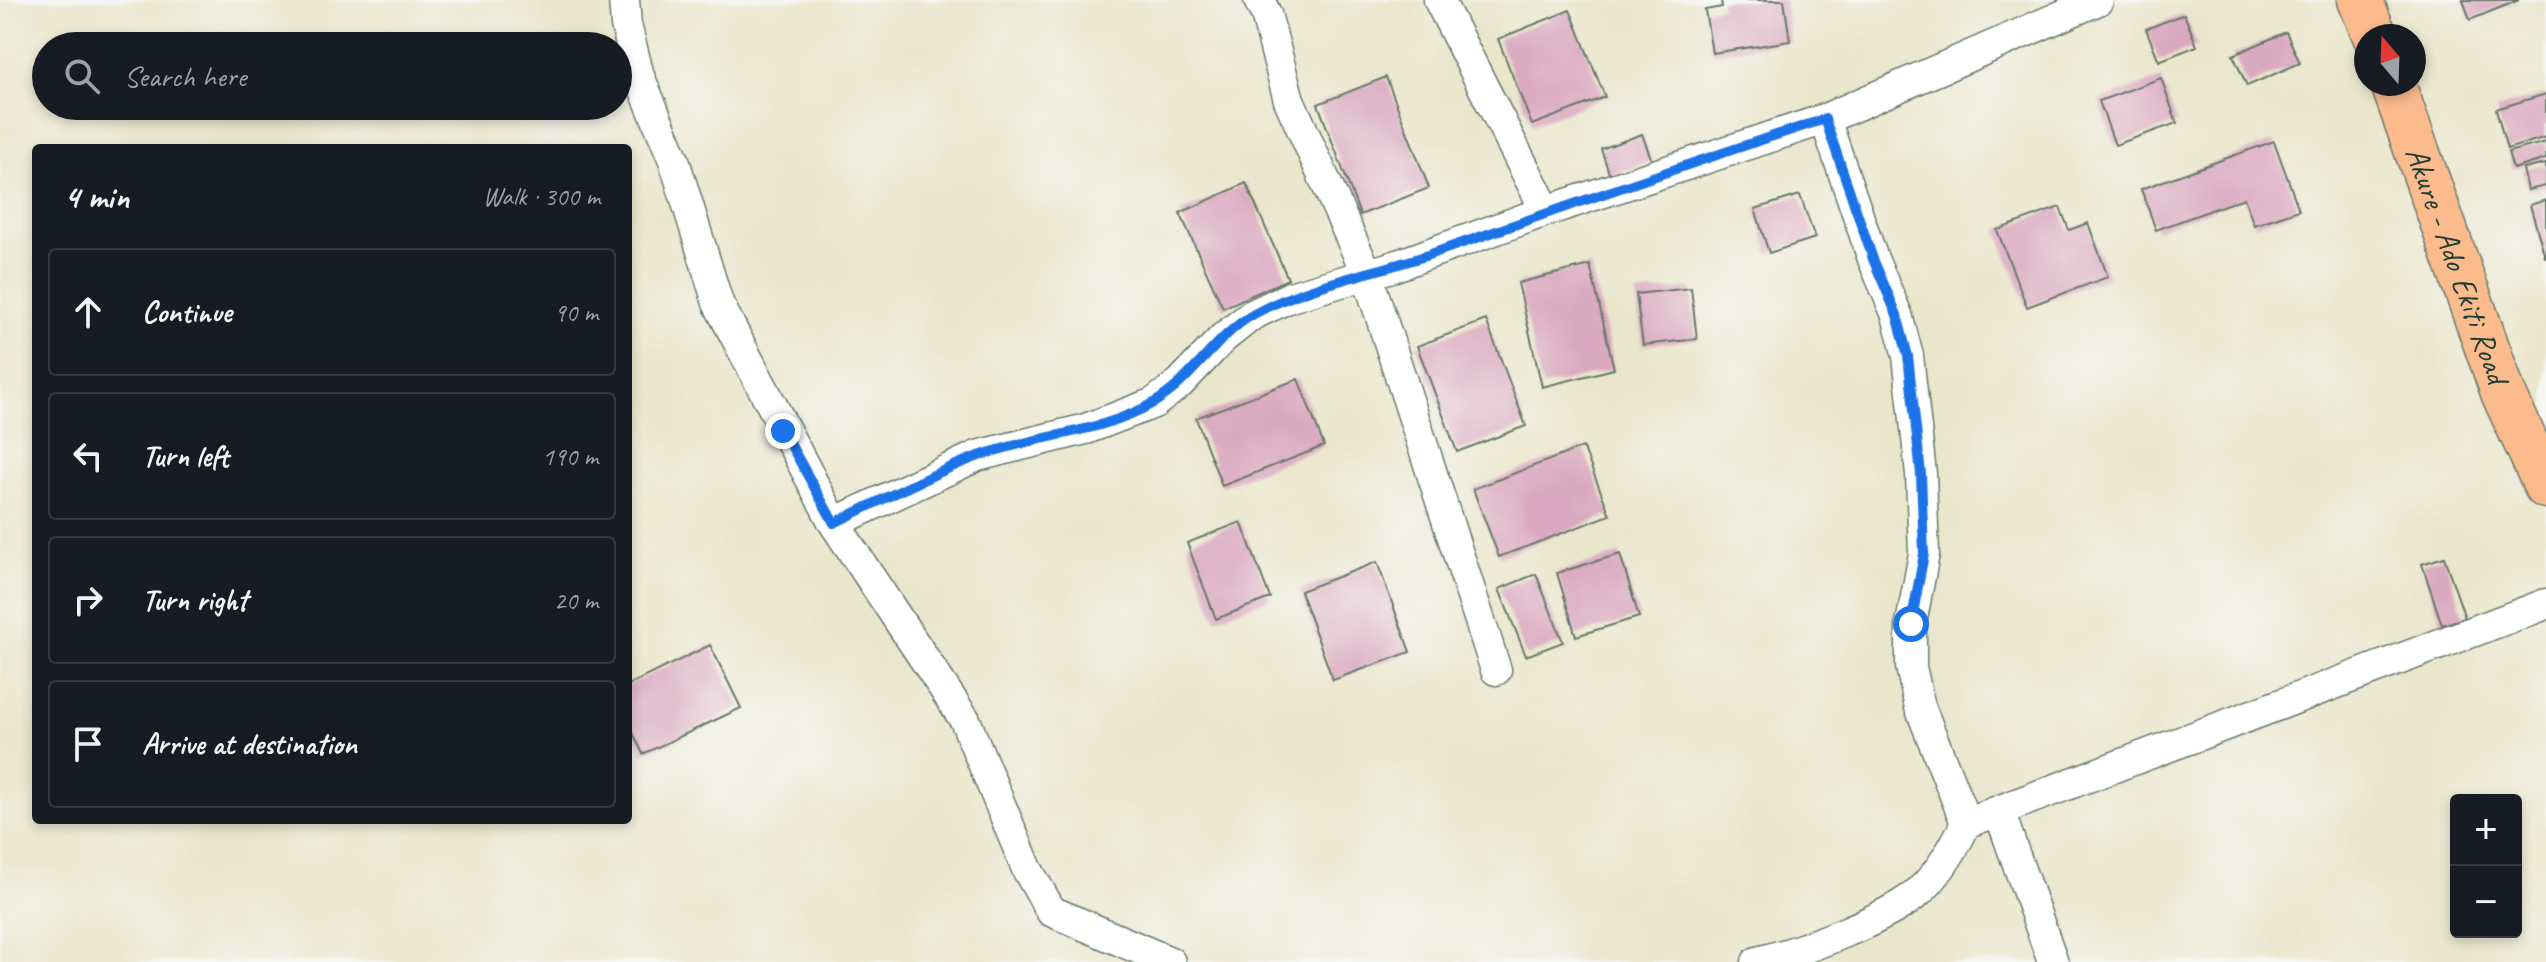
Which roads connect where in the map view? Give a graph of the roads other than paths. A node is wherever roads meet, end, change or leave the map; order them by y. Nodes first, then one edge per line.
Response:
1 (624, 0) edge
2 (1259, 0) edge
3 (1439, 0) edge
4 (2098, 0) edge
5 (2360, 0) edge
6 (2370, 24) edge
7 (628, 32) edge
8 (632, 49) edge
9 (2397, 96) edge
10 (1825, 119) junction
11 (1546, 211) junction
12 (1367, 274) junction
13 (2546, 486) edge
14 (834, 523) junction
15 (2546, 604) edge
16 (1496, 670) dead end
17 (1999, 811) junction
18 (1966, 823) junction
19 (1170, 962) edge
20 (1757, 962) edge
21 (2053, 962) edge

1 - 7 street
2 - 12 street
3 - 11 street
4 - 10 street
5 - 6 main road
8 - 14 street
9 - 13 main road, Akure - Ado Ekiti Road
10 - 11 street
10 - 18 street
11 - 12 street
12 - 14 street
12 - 16 street
14 - 19 street
15 - 17 street
17 - 18 street
17 - 21 street
18 - 20 street

